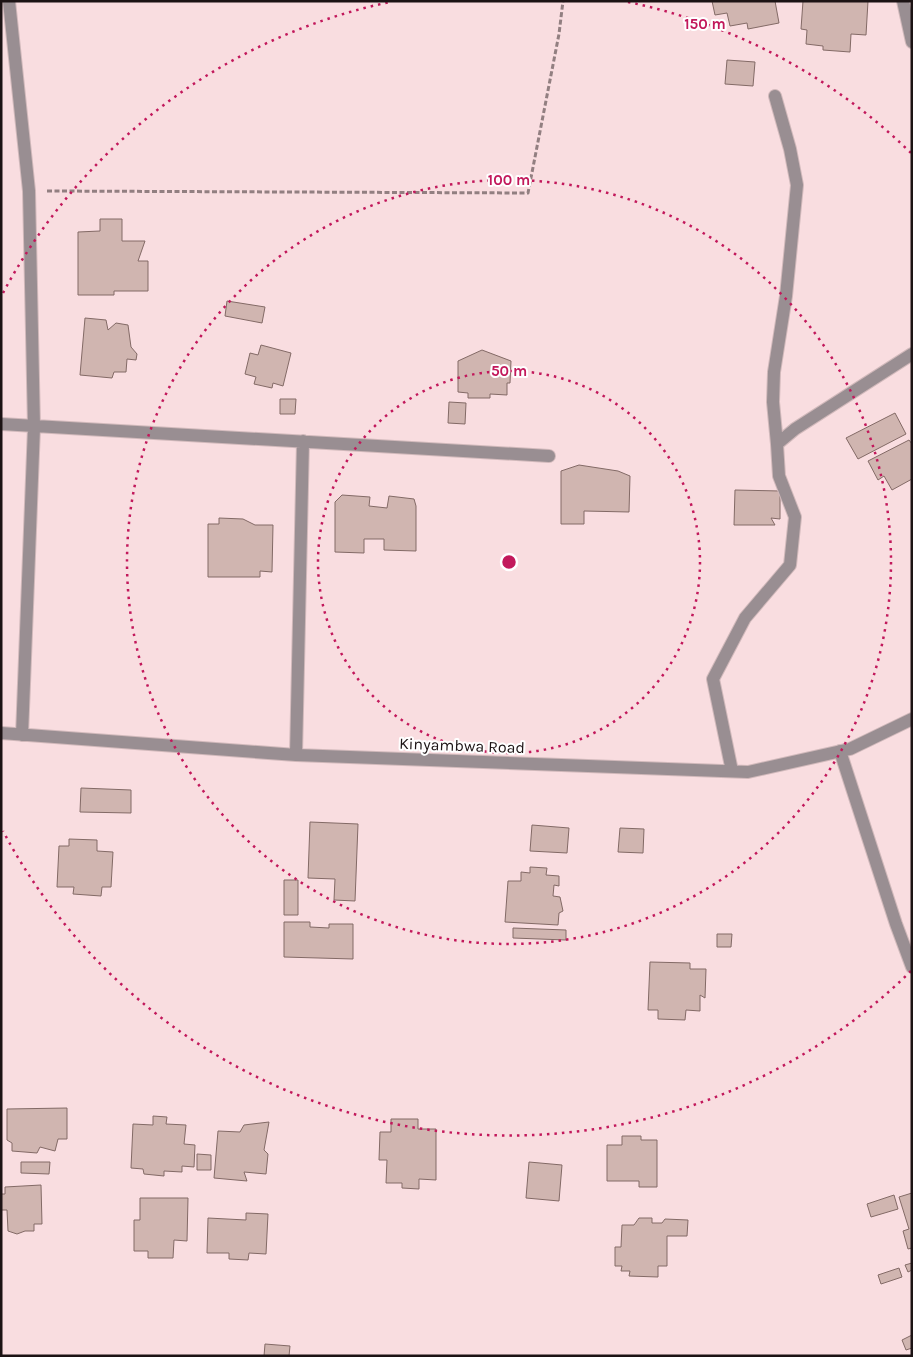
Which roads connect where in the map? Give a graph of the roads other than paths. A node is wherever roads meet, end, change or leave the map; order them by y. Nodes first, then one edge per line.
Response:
1 (9, 1) edge
2 (903, 1) edge
3 (912, 42) edge
4 (775, 96) dead end
5 (912, 354) edge
6 (1, 424) edge
7 (34, 426) junction
8 (303, 441) junction
9 (777, 444) junction
10 (549, 456) dead end
11 (912, 719) edge
12 (1, 733) edge
13 (22, 735) junction
14 (840, 751) junction
15 (296, 754) junction
16 (732, 772) junction
17 (912, 967) edge

1 - 7 street
2 - 3 street
4 - 9 street
5 - 9 street
6 - 7 street
7 - 8 street
7 - 13 street
8 - 10 street
8 - 15 street
9 - 16 street
11 - 14 street, Kinyambwa Road
12 - 13 street, Kinyambwa Road
13 - 15 street, Kinyambwa Road
14 - 16 street, Kinyambwa Road
14 - 17 street
15 - 16 street, Kinyambwa Road

